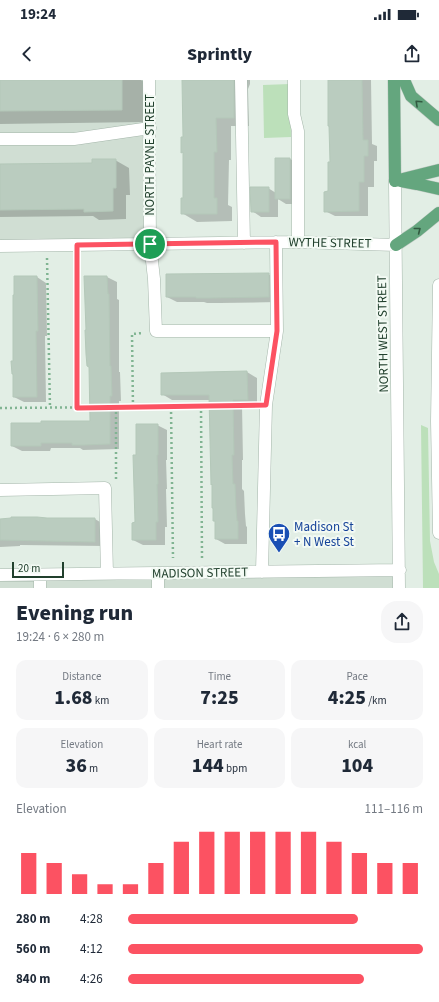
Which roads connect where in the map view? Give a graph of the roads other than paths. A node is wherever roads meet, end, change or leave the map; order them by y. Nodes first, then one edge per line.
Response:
1 (149, 80) edge
2 (242, 80) edge
3 (294, 80) edge
4 (394, 80) edge
5 (404, 80) edge
6 (439, 120) edge
7 (150, 128) junction
8 (0, 139) edge
9 (439, 170) edge
10 (395, 181) junction
11 (439, 189) edge
12 (439, 213) edge
13 (276, 242) junction
14 (298, 242) junction
15 (244, 243) junction
16 (150, 244) junction
17 (396, 245) junction
18 (0, 246) edge
19 (439, 285) edge
20 (277, 331) junction
21 (438, 431) edge
22 (0, 490) edge
23 (439, 533) edge
24 (400, 570) junction
25 (262, 572) junction
26 (158, 573) junction
27 (107, 574) junction
28 (0, 575) edge
29 (40, 575) junction
30 (40, 588) edge
31 (158, 588) edge
32 (399, 588) edge

1 - 7 street, NORTH PAYNE STREET
2 - 15 street
3 - 14 street
4 - 10 main road, NORTH WEST STREET
6 -> 5 main road
7 - 8 street
7 - 16 street, NORTH PAYNE STREET
9 - 10 main road
10 - 11 main road
10 - 17 street, NORTH WEST STREET
17 -> 12 main road
13 - 14 street, WYTHE STREET
13 - 15 street, WYTHE STREET
13 - 20 street
14 - 17 street, WYTHE STREET
15 - 16 street, WYTHE STREET
16 - 18 street, WYTHE STREET
16 - 20 street, NORTH PAYNE STREET
17 - 24 street, NORTH WEST STREET
19 - 21 street
20 - 25 street
21 - 23 street
22 - 27 street
24 - 25 street, MADISON STREET
24 - 32 street, NORTH WEST STREET
25 - 26 street, MADISON STREET
26 - 27 street, MADISON STREET
26 - 31 street
27 - 29 street, MADISON STREET
28 - 29 street, MADISON STREET
29 - 30 street

